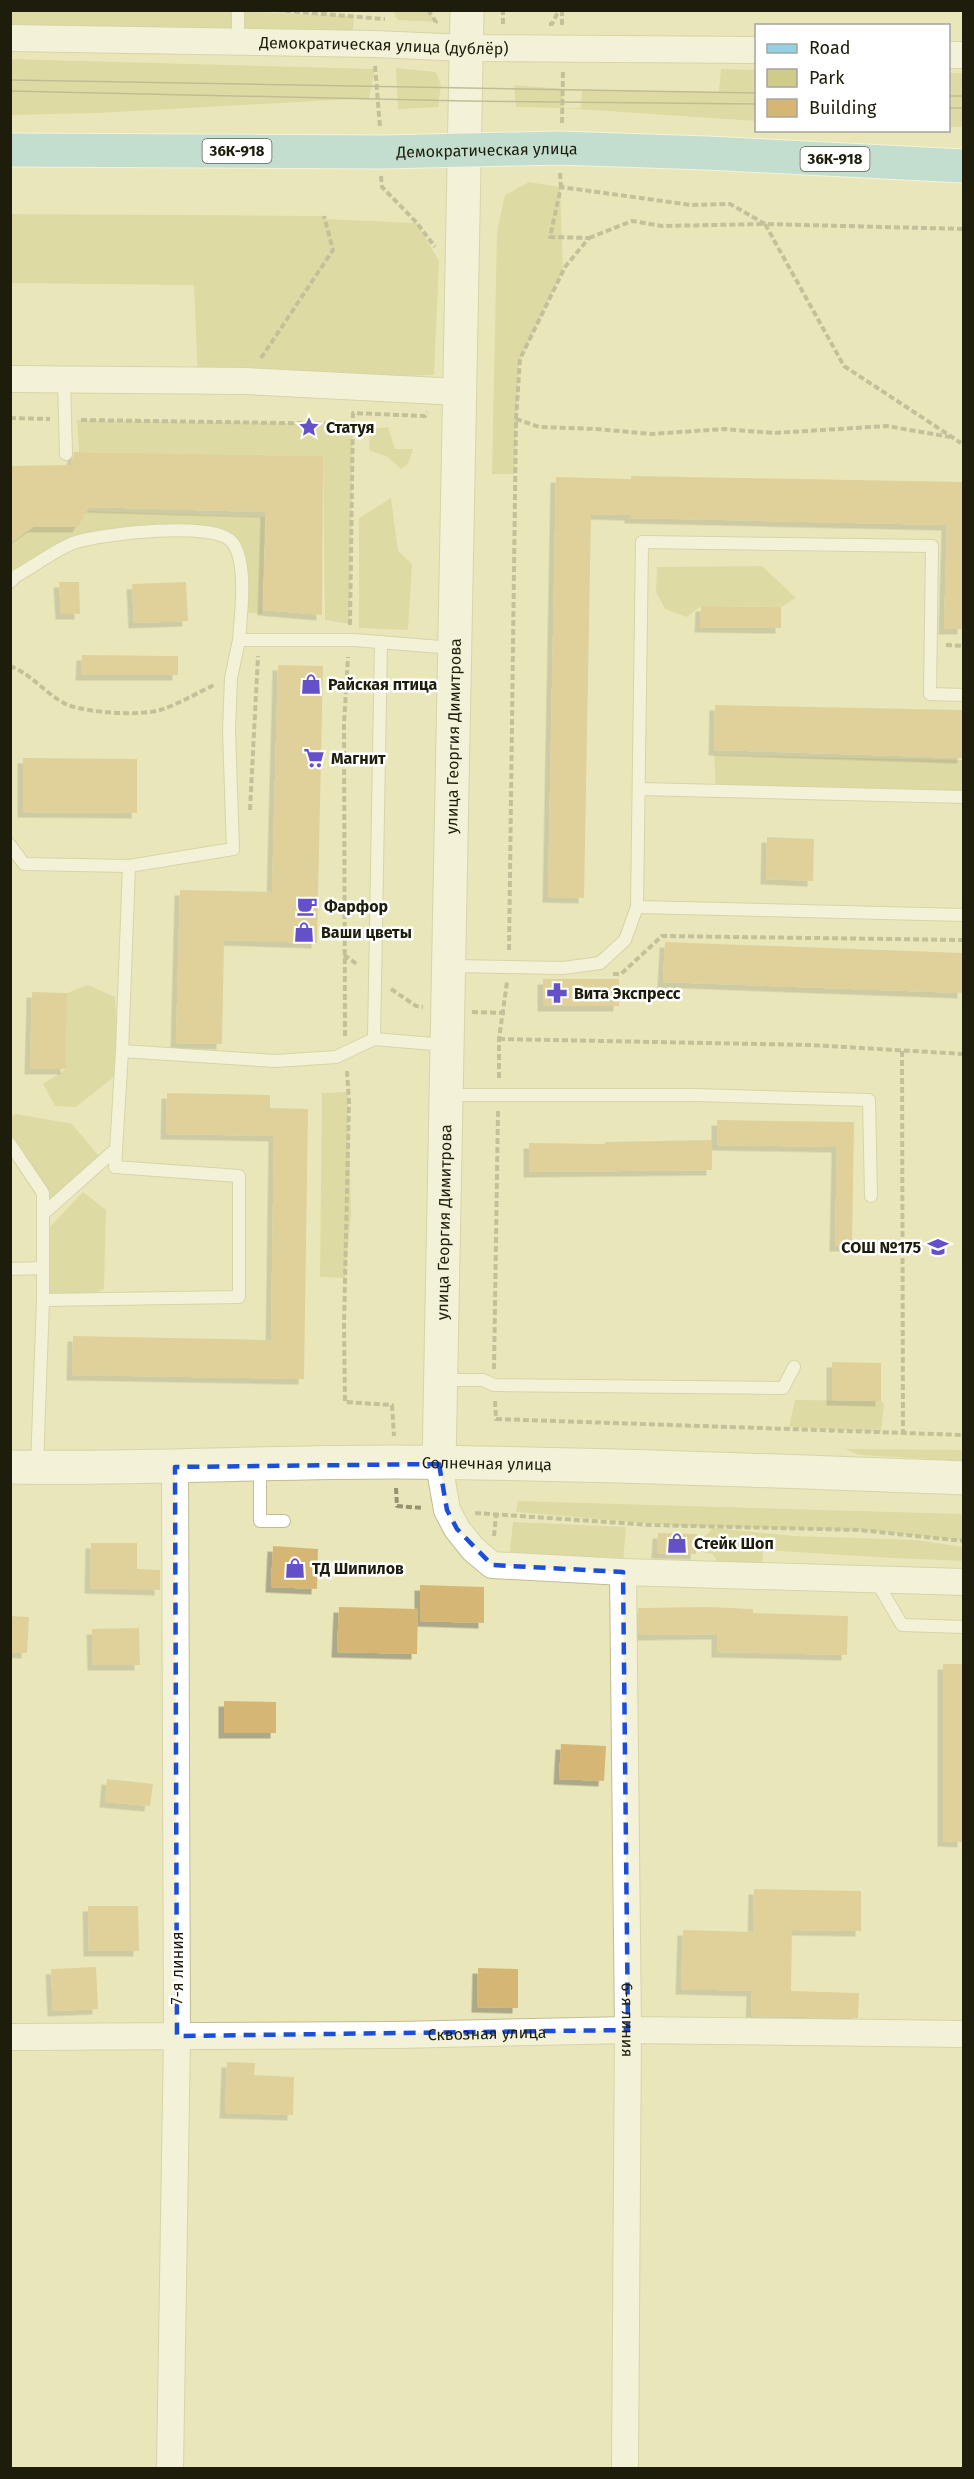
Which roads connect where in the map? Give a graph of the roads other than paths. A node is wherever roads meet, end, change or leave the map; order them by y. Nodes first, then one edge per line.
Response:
1 (238, 10) edge
2 (468, 10) edge
3 (10, 38) edge
4 (238, 43) junction
5 (467, 48) junction
6 (755, 50) edge
7 (10, 150) edge
8 (464, 150) junction
9 (963, 166) edge
10 (10, 379) edge
11 (64, 379) junction
12 (447, 392) junction
13 (66, 454) dead end
14 (10, 582) edge
15 (239, 640) junction
16 (381, 642) junction
17 (454, 648) junction
18 (963, 695) edge
19 (639, 789) junction
20 (963, 797) edge
21 (10, 845) edge
22 (129, 866) junction
23 (637, 907) junction
24 (963, 915) edge
25 (448, 966) junction
26 (374, 1039) junction
27 (447, 1045) junction
28 (122, 1051) junction
29 (446, 1095) junction
30 (10, 1144) edge
31 (116, 1149) junction
32 (871, 1196) dead end
33 (43, 1214) junction
34 (43, 1268) junction
35 (10, 1269) edge
36 (43, 1300) junction
37 (794, 1367) dead end
38 (440, 1380) junction
39 (439, 1464) junction
40 (260, 1465) junction
41 (24, 1467) edge
42 (175, 1467) junction
43 (963, 1478) edge
44 (284, 1521) dead end
45 (623, 1572) junction
46 (874, 1578) junction
47 (963, 1582) edge
48 (963, 1627) edge
49 (628, 2030) junction
50 (963, 2034) edge
51 (177, 2036) junction
52 (10, 2037) edge
53 (170, 2469) edge
54 (626, 2469) edge

1 - 4 lane
2 - 5 main road, улица Георгия Димитрова
3 - 4 street, Демократическая улица (дублёр)
4 - 5 street, Демократическая улица (дублёр)
5 - 6 street, Демократическая улица (дублёр)
5 - 8 main road, улица Георгия Димитрова
7 - 8 main road, Демократическая улица / 36К-918
8 - 9 main road, Демократическая улица / 36К-918
8 - 12 main road, улица Георгия Димитрова
10 - 11 street
11 - 12 street
11 - 13 lane
12 - 17 main road, улица Георгия Димитрова
14 - 15 lane
15 - 16 lane
15 - 22 lane
16 - 17 lane
16 - 26 lane
17 - 25 main road, улица Георгия Димитрова
18 - 19 lane
19 - 20 lane
19 - 23 lane
21 - 22 lane
22 - 28 lane
23 - 24 lane
23 - 25 lane
25 - 27 main road, улица Георгия Димитрова
26 - 27 lane
26 - 28 lane
27 - 29 main road, улица Георгия Димитрова
28 - 31 lane
29 - 32 lane
29 - 38 main road, улица Георгия Димитрова
30 - 33 lane
31 - 33 lane
31 - 36 lane
33 - 34 lane
34 - 35 lane
34 - 36 lane
36 - 41 lane
37 - 38 lane
38 - 39 main road, улица Георгия Димитрова
39 - 40 main road, Солнечная улица
39 - 43 main road, Солнечная улица
39 - 45 street
40 - 42 main road, Солнечная улица
40 - 44 lane
41 - 42 main road, Солнечная улица
42 - 51 street, 7-я линия
45 - 46 street
45 - 49 street, 6-я линия
46 - 47 street
46 - 48 lane
49 - 50 street, Сквозная улица
49 - 51 street, Сквозная улица
49 - 54 street, 6-я линия
51 - 52 street, Сквозная улица
51 - 53 street, 7-я линия

